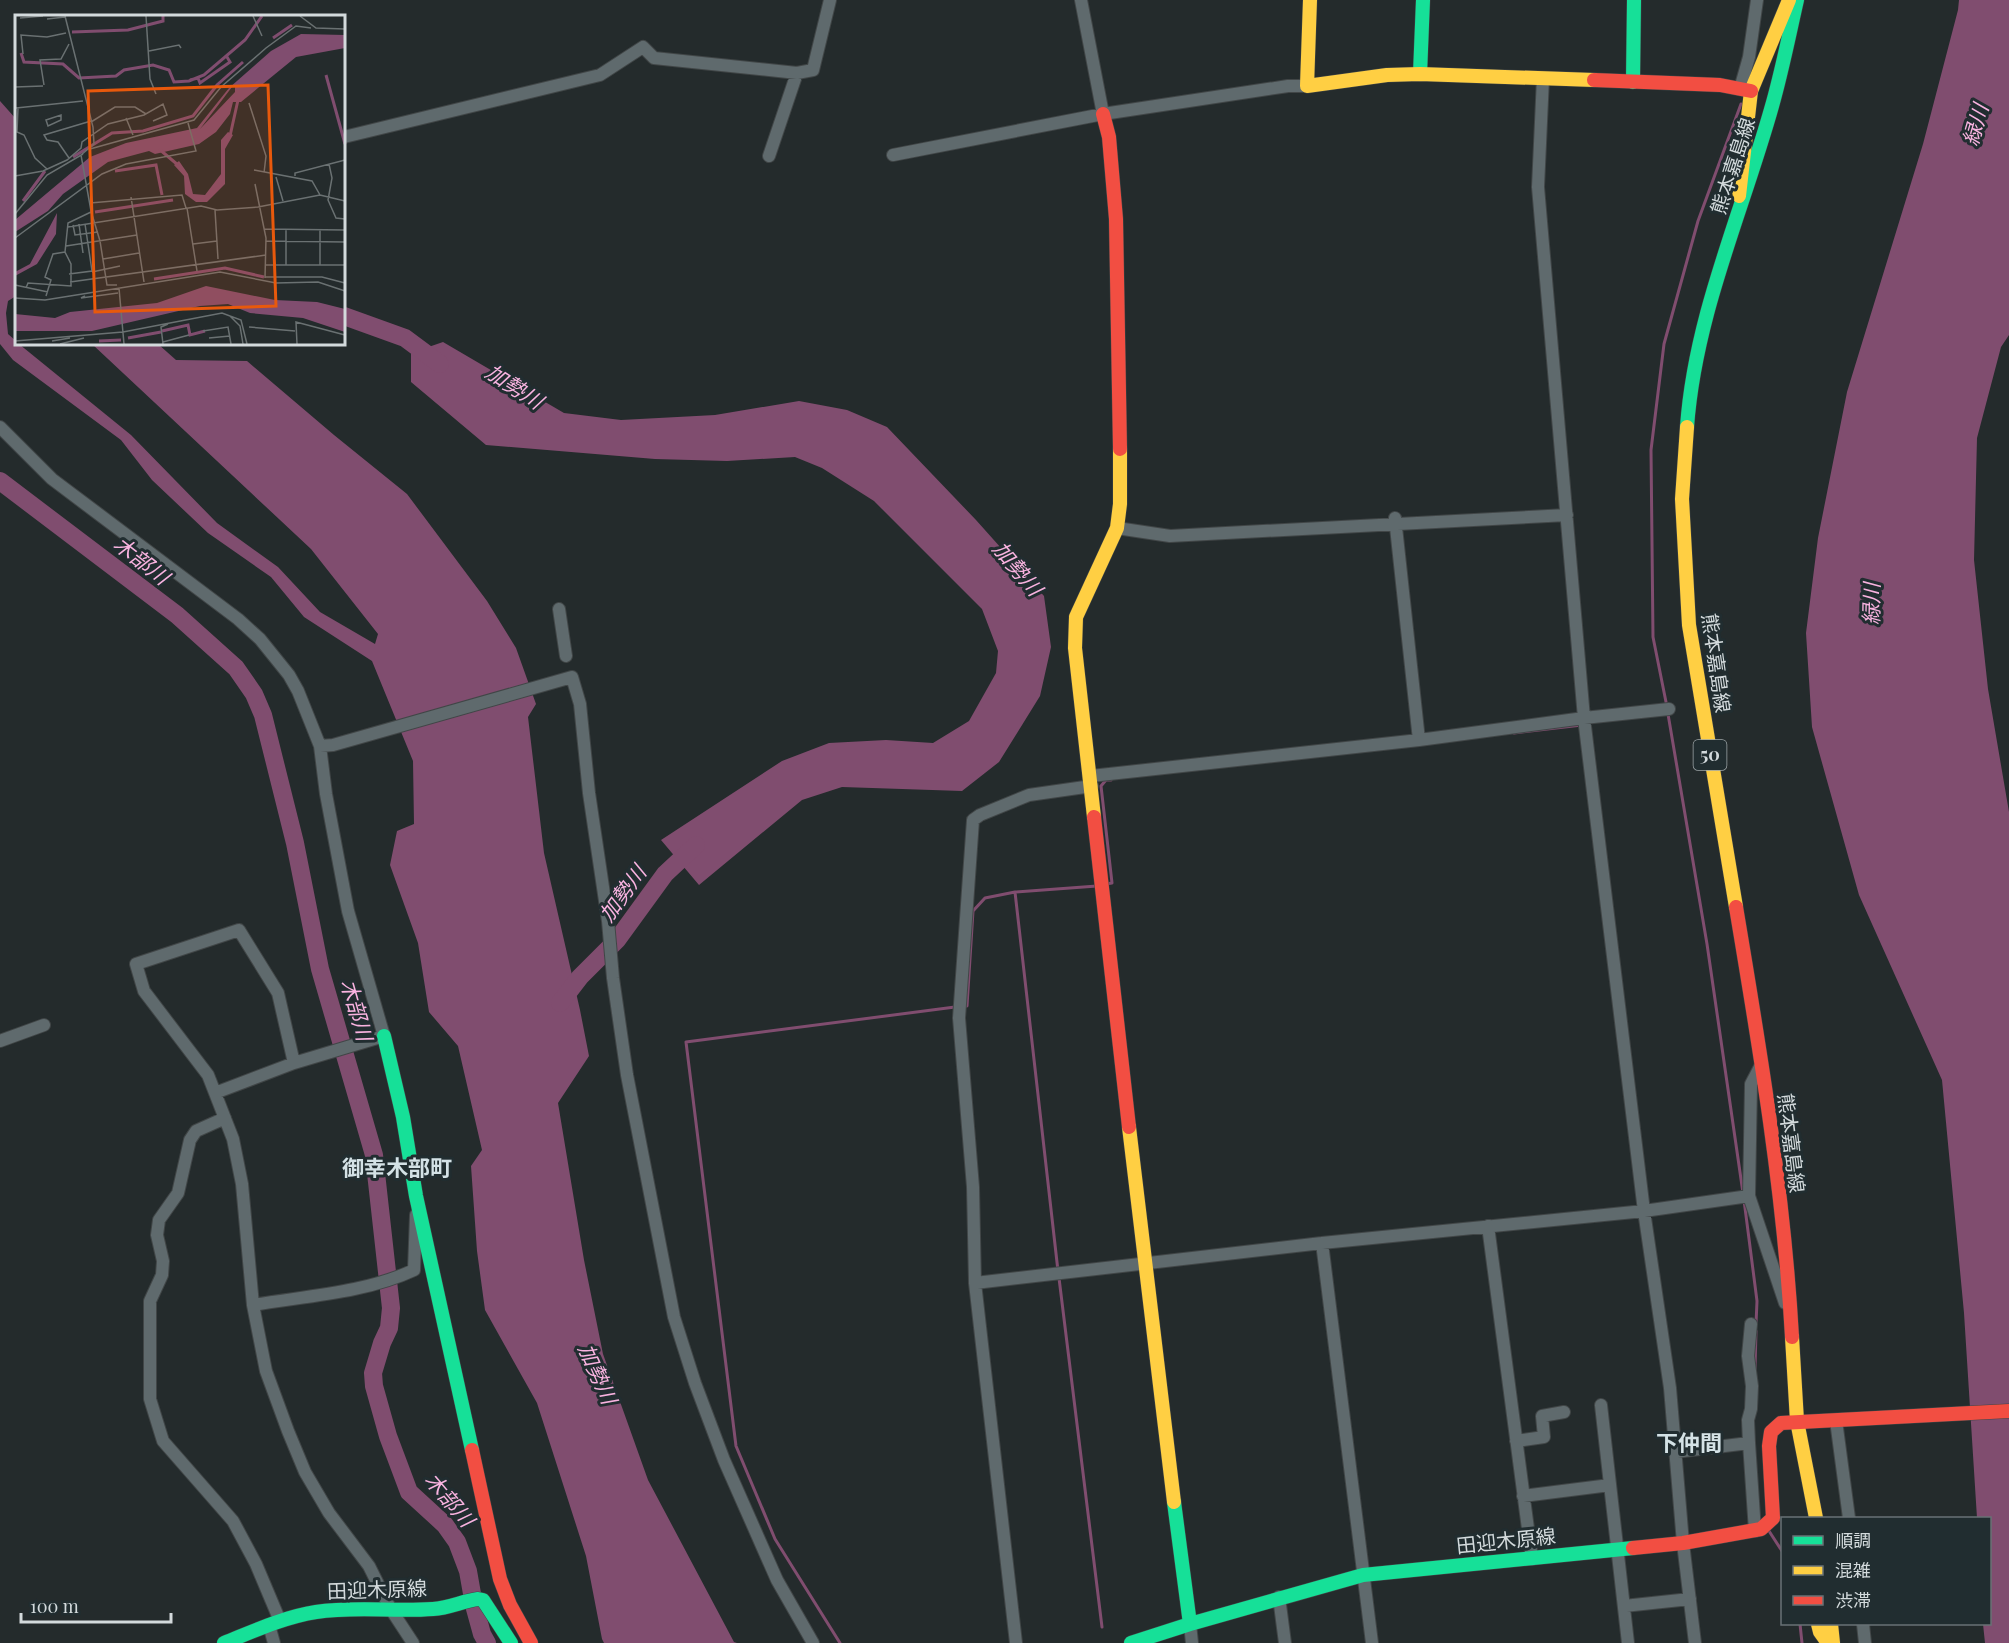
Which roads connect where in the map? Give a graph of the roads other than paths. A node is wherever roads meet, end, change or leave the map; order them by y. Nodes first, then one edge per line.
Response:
1 (830, 0) edge
2 (1081, 0) edge
3 (1311, 0) edge
4 (1423, 0) edge
5 (1635, 0) edge
6 (1757, 0) edge
7 (1789, 0) edge
8 (1797, 0) edge
9 (797, 73) junction
10 (1420, 74) junction
11 (1543, 78) junction
12 (1633, 82) junction
13 (1307, 86) junction
14 (1746, 90) junction
15 (1103, 114) junction
16 (345, 137) edge
17 (769, 156) dead end
18 (893, 156) dead end
19 (1738, 212) junction
20 (0, 427) edge
21 (1567, 515) junction
22 (1396, 525) junction
23 (1117, 528) junction
24 (559, 609) dead end
25 (566, 656) dead end
26 (1669, 709) dead end
27 (1584, 718) junction
28 (1419, 740) junction
29 (320, 746) junction
30 (1091, 781) junction
31 (44, 1025) dead end
32 (384, 1036) junction
33 (0, 1041) edge
34 (294, 1064) junction
35 (1762, 1064) junction
36 (215, 1094) junction
37 (225, 1118) junction
38 (416, 1196) junction
39 (1749, 1196) junction
40 (1644, 1210) junction
41 (1488, 1226) junction
42 (1322, 1243) junction
43 (1144, 1263) junction
44 (975, 1283) junction
45 (253, 1305) junction
46 (1790, 1318) junction
47 (1751, 1324) dead end
48 (1600, 1405) dead end
49 (2009, 1411) edge
50 (1564, 1412) dead end
51 (1804, 1421) junction
52 (1837, 1428) dead end
53 (1516, 1441) junction
54 (1749, 1443) junction
55 (1675, 1452) junction
56 (1610, 1485) junction
57 (1524, 1496) junction
58 (1816, 1517) edge
59 (1849, 1517) edge
60 (1767, 1527) edge
61 (1683, 1544) junction
62 (1618, 1550) junction
63 (1532, 1559) junction
64 (1363, 1575) junction
65 (1280, 1597) junction
66 (1690, 1599) junction
67 (1624, 1606) junction
68 (390, 1608) junction
69 (274, 1623) junction
70 (1190, 1623) junction
71 (1818, 1625) edge
72 (1831, 1625) edge
73 (1863, 1625) edge
74 (224, 1643) edge
75 (274, 1643) edge
76 (413, 1643) edge
77 (512, 1643) edge
78 (531, 1643) edge
79 (813, 1643) edge
80 (1016, 1643) edge
81 (1131, 1643) edge
82 (1192, 1643) edge
83 (1285, 1643) edge
84 (1372, 1643) edge
85 (1629, 1643) edge
86 (1695, 1643) edge
87 (1828, 1643) edge
88 (1833, 1643) edge
89 (1865, 1643) edge

1 - 9 street
2 - 15 street
3 - 13 street
4 - 10 street
5 - 12 street
6 - 14 street
7 - 14 street
8 - 19 street, 熊本嘉島線 / 50
9 - 16 street
9 - 17 street
10 - 11 street
10 - 13 street
11 - 12 street
11 - 21 street
12 - 14 street
13 - 15 street
14 - 19 street
15 - 18 street
15 - 23 street
19 - 35 street, 熊本嘉島線 / 50
20 - 29 street
21 - 22 street
21 - 27 street
22 - 23 street
22 - 28 street
23 - 30 street
24 - 25 street
26 - 27 street
27 - 28 street
27 - 40 street
28 - 30 street
29 - 32 street
29 - 79 street
30 - 43 street
30 - 44 street
31 - 33 street
32 - 34 street
32 - 38 street
34 - 36 street
34 - 36 street
35 - 39 street
35 - 46 street, 熊本嘉島線 / 50
36 - 37 street
37 - 45 street
37 - 69 street
38 - 45 street
38 - 78 street
39 - 40 street
39 - 46 street
40 - 41 street
40 - 55 street
41 - 42 street
41 - 53 street
42 - 43 street
42 - 64 street
43 - 44 street
43 - 70 street
44 - 80 street
45 - 68 street
46 - 51 street, 熊本嘉島線 / 50
47 - 54 street
48 - 56 street
49 - 51 street
50 - 53 street
51 - 58 street, 熊本嘉島線 / 50
51 - 60 street
52 - 59 street
53 - 57 street
54 - 55 street
54 - 60 street
55 - 61 street
56 - 57 street
56 - 62 street
57 - 63 street
60 - 61 street, 田迎木原線
61 - 62 street, 田迎木原線
61 - 66 street
62 - 63 street, 田迎木原線
62 - 67 street
63 - 64 street, 田迎木原線
64 - 65 street, 田迎木原線
64 - 84 street
65 - 70 street, 田迎木原線
65 - 83 street
66 - 67 street
66 - 86 street
67 - 85 street
68 - 69 street, 田迎木原線
68 - 76 street
68 - 77 street, 田迎木原線
69 - 74 street, 田迎木原線
69 - 75 street
70 - 81 street, 田迎木原線
70 - 82 street
71 - 87 street
72 - 88 street
73 - 89 street

